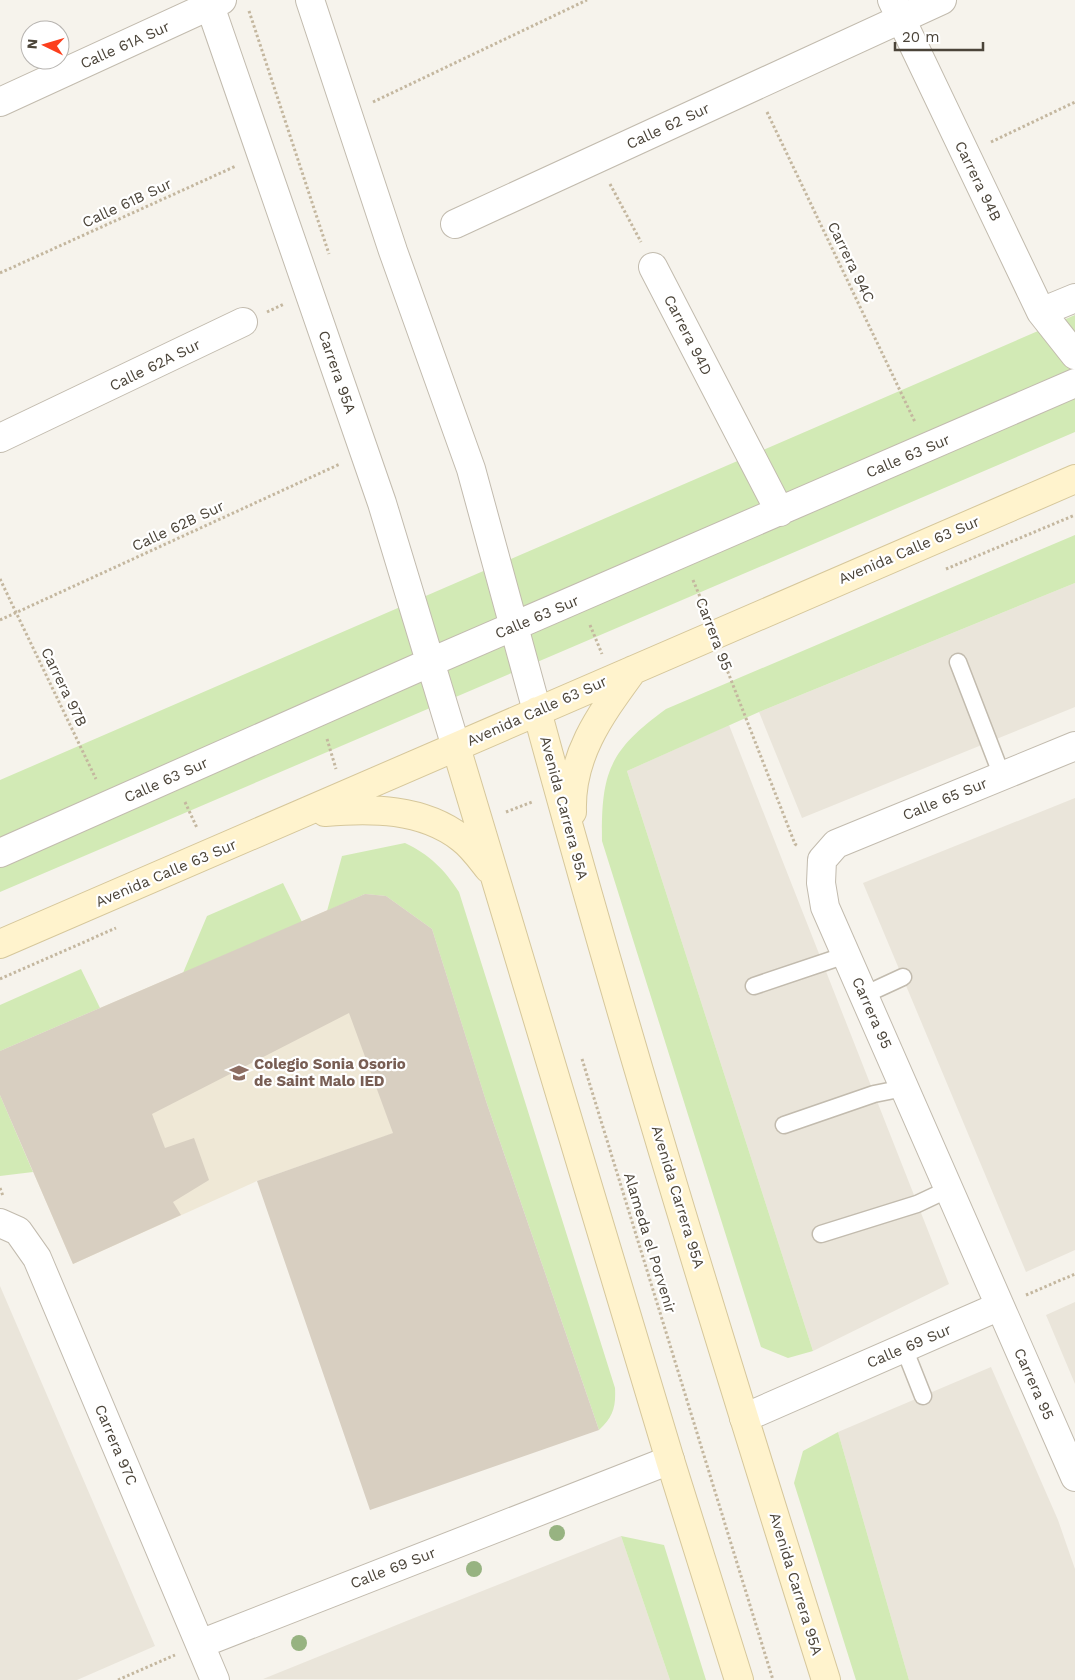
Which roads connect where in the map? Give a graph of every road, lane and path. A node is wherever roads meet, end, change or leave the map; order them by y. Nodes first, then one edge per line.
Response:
1 (310, 0) edge
2 (587, 0) edge
3 (942, 0) edge
4 (213, 2) edge
5 (896, 10) edge
6 (754, 87) junction
7 (0, 102) edge
8 (1075, 102) edge
9 (347, 114) junction
10 (262, 153) junction
11 (965, 154) junction
12 (597, 159) junction
13 (455, 224) dead end
14 (653, 267) joint
15 (0, 274) edge
16 (310, 293) junction
17 (1075, 298) edge
18 (1041, 312) junction
19 (243, 322) joint
20 (1075, 355) edge
21 (1075, 383) edge
22 (0, 438) edge
23 (928, 447) junction
24 (366, 452) junction
25 (1075, 479) edge
26 (780, 512) junction
27 (682, 554) junction
28 (0, 579) edge
29 (16, 613) junction
30 (0, 620) edge
31 (514, 626) junction
32 (715, 633) junction
33 (431, 662) junction
34 (958, 662) dead end
35 (634, 668) junction
36 (537, 711) junction
37 (1075, 746) edge
38 (456, 747) junction
39 (1002, 776) junction
40 (559, 791) junction
41 (108, 805) junction
42 (306, 813) junction
43 (507, 819) dead end
44 (573, 846) junction
45 (0, 853) edge
46 (822, 860) junction
47 (496, 878) junction
48 (124, 925) dead end
49 (0, 944) edge
50 (846, 955) junction
51 (903, 977) dead end
52 (0, 979) edge
53 (754, 986) dead end
54 (864, 995) junction
55 (579, 1050) dead end
56 (904, 1088) junction
57 (784, 1125) dead end
58 (949, 1190) junction
59 (0, 1223) edge
60 (821, 1234) dead end
61 (1075, 1274) edge
62 (1000, 1306) junction
63 (904, 1348) junction
64 (923, 1396) dead end
65 (744, 1418) junction
66 (670, 1460) junction
67 (1075, 1477) edge
68 (200, 1644) junction
69 (118, 1680) edge
70 (215, 1680) edge
71 (739, 1680) edge
72 (773, 1680) edge
73 (826, 1680) edge

1 - 9 street
2 - 9 path
3 - 5 street, Calle 62 Sur
4 - 7 street, Calle 61A Sur
4 - 10 street, Carrera 95A
5 - 6 street, Calle 62 Sur
5 - 11 street, Carrera 94B
6 - 12 street, Calle 62 Sur
6 - 23 path, Carrera 94C
8 - 11 path
9 - 31 street
10 - 15 path, Calle 61B Sur
10 - 16 street, Carrera 95A
11 - 18 street, Carrera 94B
12 - 13 street, Calle 62 Sur
12 - 14 path
14 - 26 street, Carrera 94D
16 - 19 path
16 - 24 street, Carrera 95A
17 - 18 street
18 - 20 street, Carrera 94B
19 - 22 street, Calle 62A Sur
21 - 23 street, Calle 63 Sur
23 - 26 street, Calle 63 Sur
24 - 29 path, Calle 62B Sur
24 - 33 street, Carrera 95A
25 - 32 main road, Avenida Calle 63 Sur
26 - 27 street, Calle 63 Sur
27 - 31 street, Calle 63 Sur
27 - 32 path, Carrera 95
28 - 29 path, Carrera 97B
29 - 30 path, Calle 62B Sur
29 - 41 path, Carrera 97B
31 - 33 street, Calle 63 Sur
31 - 36 street
32 - 35 main road, Avenida Calle 63 Sur
32 - 46 path, Carrera 95
33 - 38 street, Carrera 95A
33 - 41 street, Calle 63 Sur
34 - 39 lane
35 - 36 main road, Avenida Calle 63 Sur
35 - 44 main road
36 - 38 main road, Avenida Calle 63 Sur
36 - 40 main road, Avenida Carrera 95A
37 - 39 street, Calle 65 Sur
38 - 42 main road, Avenida Calle 63 Sur
38 - 47 main road
39 - 46 street, Calle 65 Sur
40 - 43 path
40 - 44 main road, Avenida Carrera 95A
41 - 45 street, Calle 63 Sur
42 - 47 main road
42 - 49 main road, Avenida Calle 63 Sur
44 - 65 main road, Avenida Carrera 95A
46 - 50 street, Carrera 95
47 - 66 main road
48 - 52 path
50 - 53 lane
50 - 54 street, Carrera 95
51 - 54 lane
54 - 56 street, Carrera 95
55 - 72 path, Alameda el Porvenir
56 - 57 lane
56 - 58 street, Carrera 95
58 - 60 lane
58 - 62 street, Carrera 95
59 - 68 street, Carrera 97C
61 - 62 path
62 - 63 street, Calle 69 Sur
62 - 67 street, Carrera 95
63 - 64 lane
63 - 65 street, Calle 69 Sur
65 - 73 main road, Avenida Carrera 95A
66 - 68 street, Calle 69 Sur
66 - 71 main road
68 - 69 path
68 - 70 street, Carrera 97C

